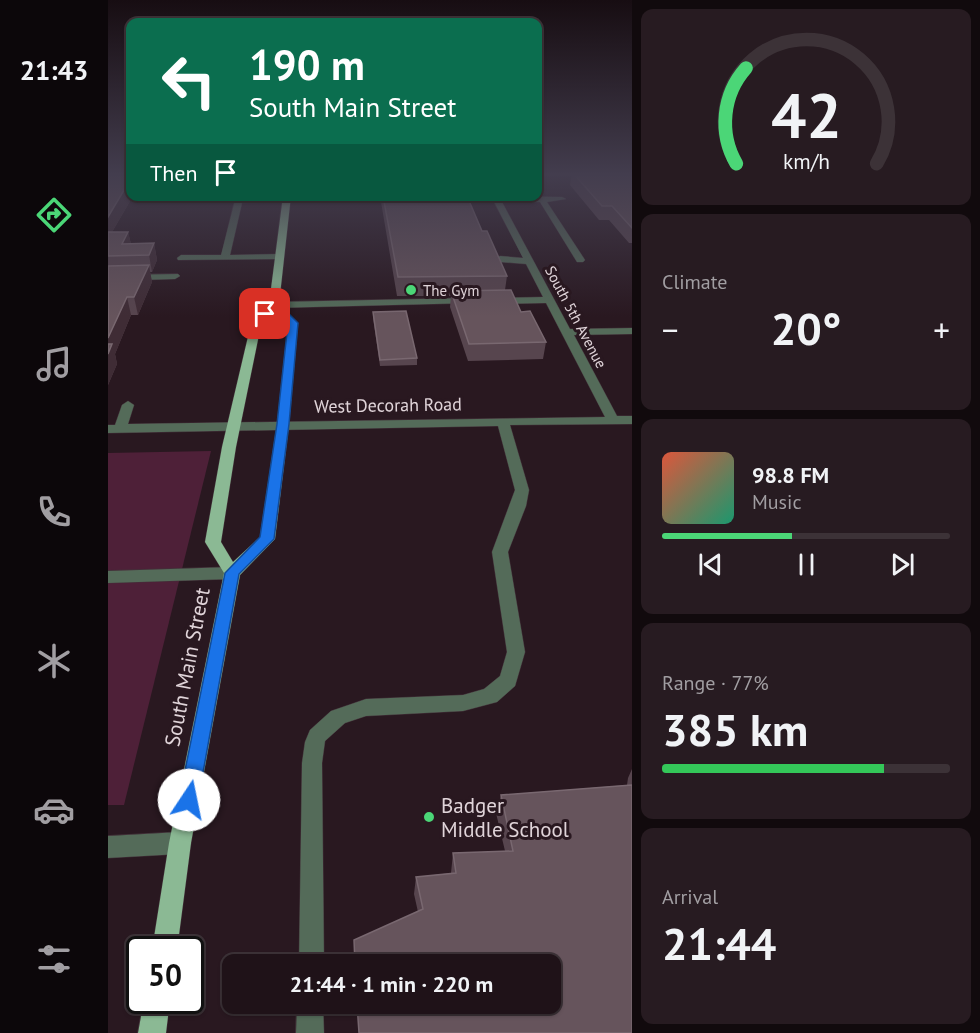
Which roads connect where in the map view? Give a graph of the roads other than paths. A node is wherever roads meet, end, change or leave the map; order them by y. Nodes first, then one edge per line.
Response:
1 (234, 221) edge
2 (284, 221) edge
3 (508, 221) edge
4 (555, 221) edge
5 (280, 256) junction
6 (182, 258) dead end
7 (225, 258) junction
8 (500, 259) edge
9 (580, 260) dead end
10 (529, 261) junction
11 (175, 276) dead end
12 (108, 278) edge
13 (549, 300) junction
14 (274, 305) junction
15 (632, 331) edge
16 (566, 332) junction
17 (128, 405) dead end
18 (613, 420) junction
19 (632, 420) edge
20 (503, 422) junction
21 (283, 424) junction
22 (234, 425) junction
23 (114, 429) edge
24 (232, 573) junction
25 (108, 577) edge
26 (180, 843) junction
27 (108, 847) edge
28 (166, 936) edge
29 (310, 954) edge
30 (155, 1014) edge
31 (310, 1014) edge
32 (152, 1033) edge
33 (310, 1033) edge

1 - 7 street
2 - 5 main road
3 - 10 street, South 5th Avenue
4 - 9 street
5 - 7 street
5 - 14 main road
6 - 7 street
8 - 10 street
10 - 13 street, South 5th Avenue
11 - 12 street
13 - 14 street
13 - 16 street, South 5th Avenue
14 - 21 main road, South Main Street
14 - 22 main road, South Main Street
15 - 16 street
16 - 18 street, South 5th Avenue
17 - 23 street
18 - 19 street, West Decorah Road
18 - 20 street, West Decorah Road
20 - 21 street, West Decorah Road
20 - 29 street
21 - 22 street, West Decorah Road
21 - 24 main road, South Main Street
22 - 23 street, West Decorah Road
22 - 24 main road, South Main Street
24 - 25 street
24 - 26 main road, South Main Street
26 - 27 street
26 - 28 main road, South Main Street
30 - 32 main road
31 - 33 street

